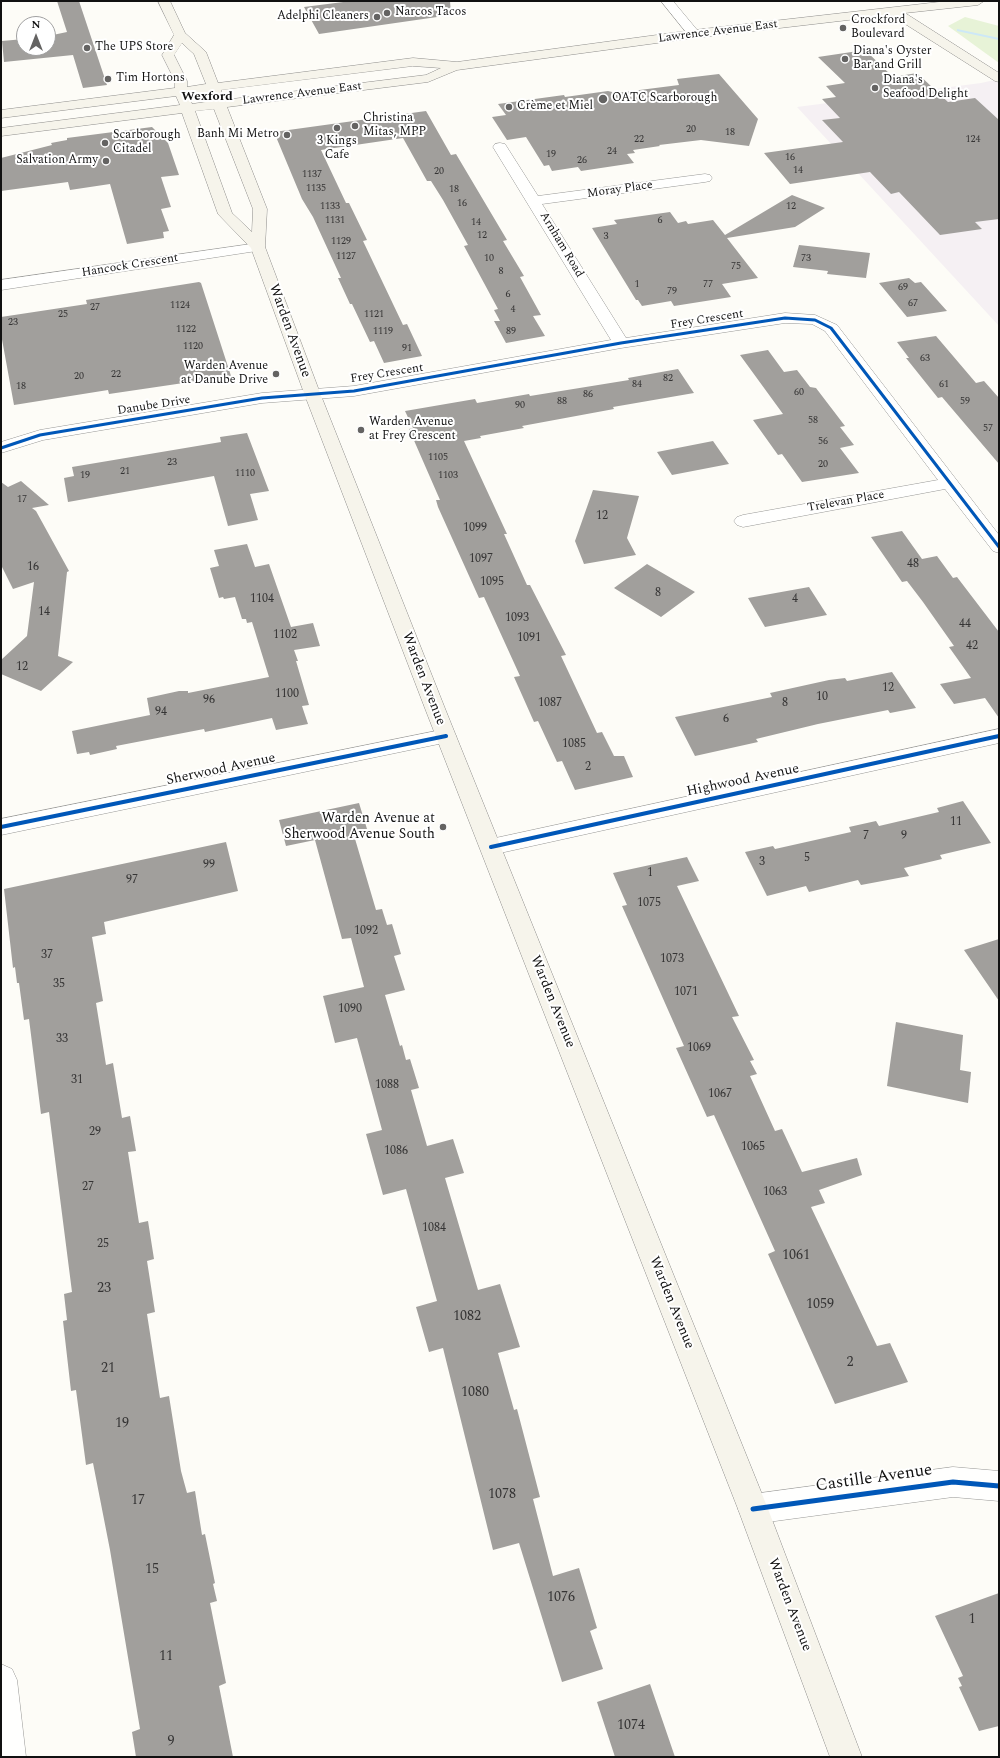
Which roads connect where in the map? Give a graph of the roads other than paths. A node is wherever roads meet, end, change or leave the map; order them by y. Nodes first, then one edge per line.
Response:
1 (164, 1) edge
2 (667, 1) edge
3 (978, 1) edge
4 (955, 2) edge
5 (893, 11) junction
6 (694, 34) junction
7 (180, 35) junction
8 (458, 66) junction
9 (999, 78) edge
10 (214, 87) junction
11 (181, 91) junction
12 (221, 104) junction
13 (188, 109) junction
14 (1, 114) edge
15 (1, 132) edge
16 (500, 147) dead end
17 (705, 178) dead end
18 (535, 201) junction
19 (258, 247) junction
20 (1, 285) edge
21 (621, 343) junction
22 (312, 393) junction
23 (1, 448) edge
24 (949, 484) junction
25 (744, 521) dead end
26 (999, 548) edge
27 (446, 736) junction
28 (999, 736) edge
29 (1, 827) edge
30 (491, 847) junction
31 (999, 1486) edge
32 (753, 1509) junction
33 (1, 1680) edge
34 (10, 1757) edge
35 (846, 1757) edge

1 - 7 main road, Warden Avenue
2 - 6 street
3 - 4 main road, Lawrence Avenue East
4 - 5 main road, Lawrence Avenue East
5 - 6 main road, Lawrence Avenue East
5 - 9 main road
6 - 8 main road, Lawrence Avenue East
7 - 10 main road, Warden Avenue
7 - 11 main road, Warden Avenue
8 - 10 main road, Lawrence Avenue East
8 - 12 main road, Lawrence Avenue East
10 - 11 main road, Lawrence Avenue East
10 - 12 main road, Warden Avenue
11 - 13 main road, Warden Avenue
11 - 14 main road, Lawrence Avenue East
12 - 13 main road, Lawrence Avenue East
12 - 19 main road, Warden Avenue
13 - 15 main road, Lawrence Avenue East
13 - 19 main road, Warden Avenue
16 - 18 street, Arnham Road
17 - 18 street, Moray Place
18 - 21 street, Arnham Road
19 - 20 street, Hancock Crescent
19 - 22 main road, Warden Avenue
21 - 22 street, Frey Crescent
21 - 24 street, Frey Crescent
22 - 23 street, Danube Drive
22 - 27 main road, Warden Avenue
24 - 25 street, Trelevan Place
24 - 26 street, Frey Crescent
27 - 29 street, Sherwood Avenue
27 - 30 main road, Warden Avenue
28 - 30 street, Highwood Avenue
30 - 32 main road, Warden Avenue
31 - 32 street, Castille Avenue
32 - 35 main road, Warden Avenue
33 - 34 street

